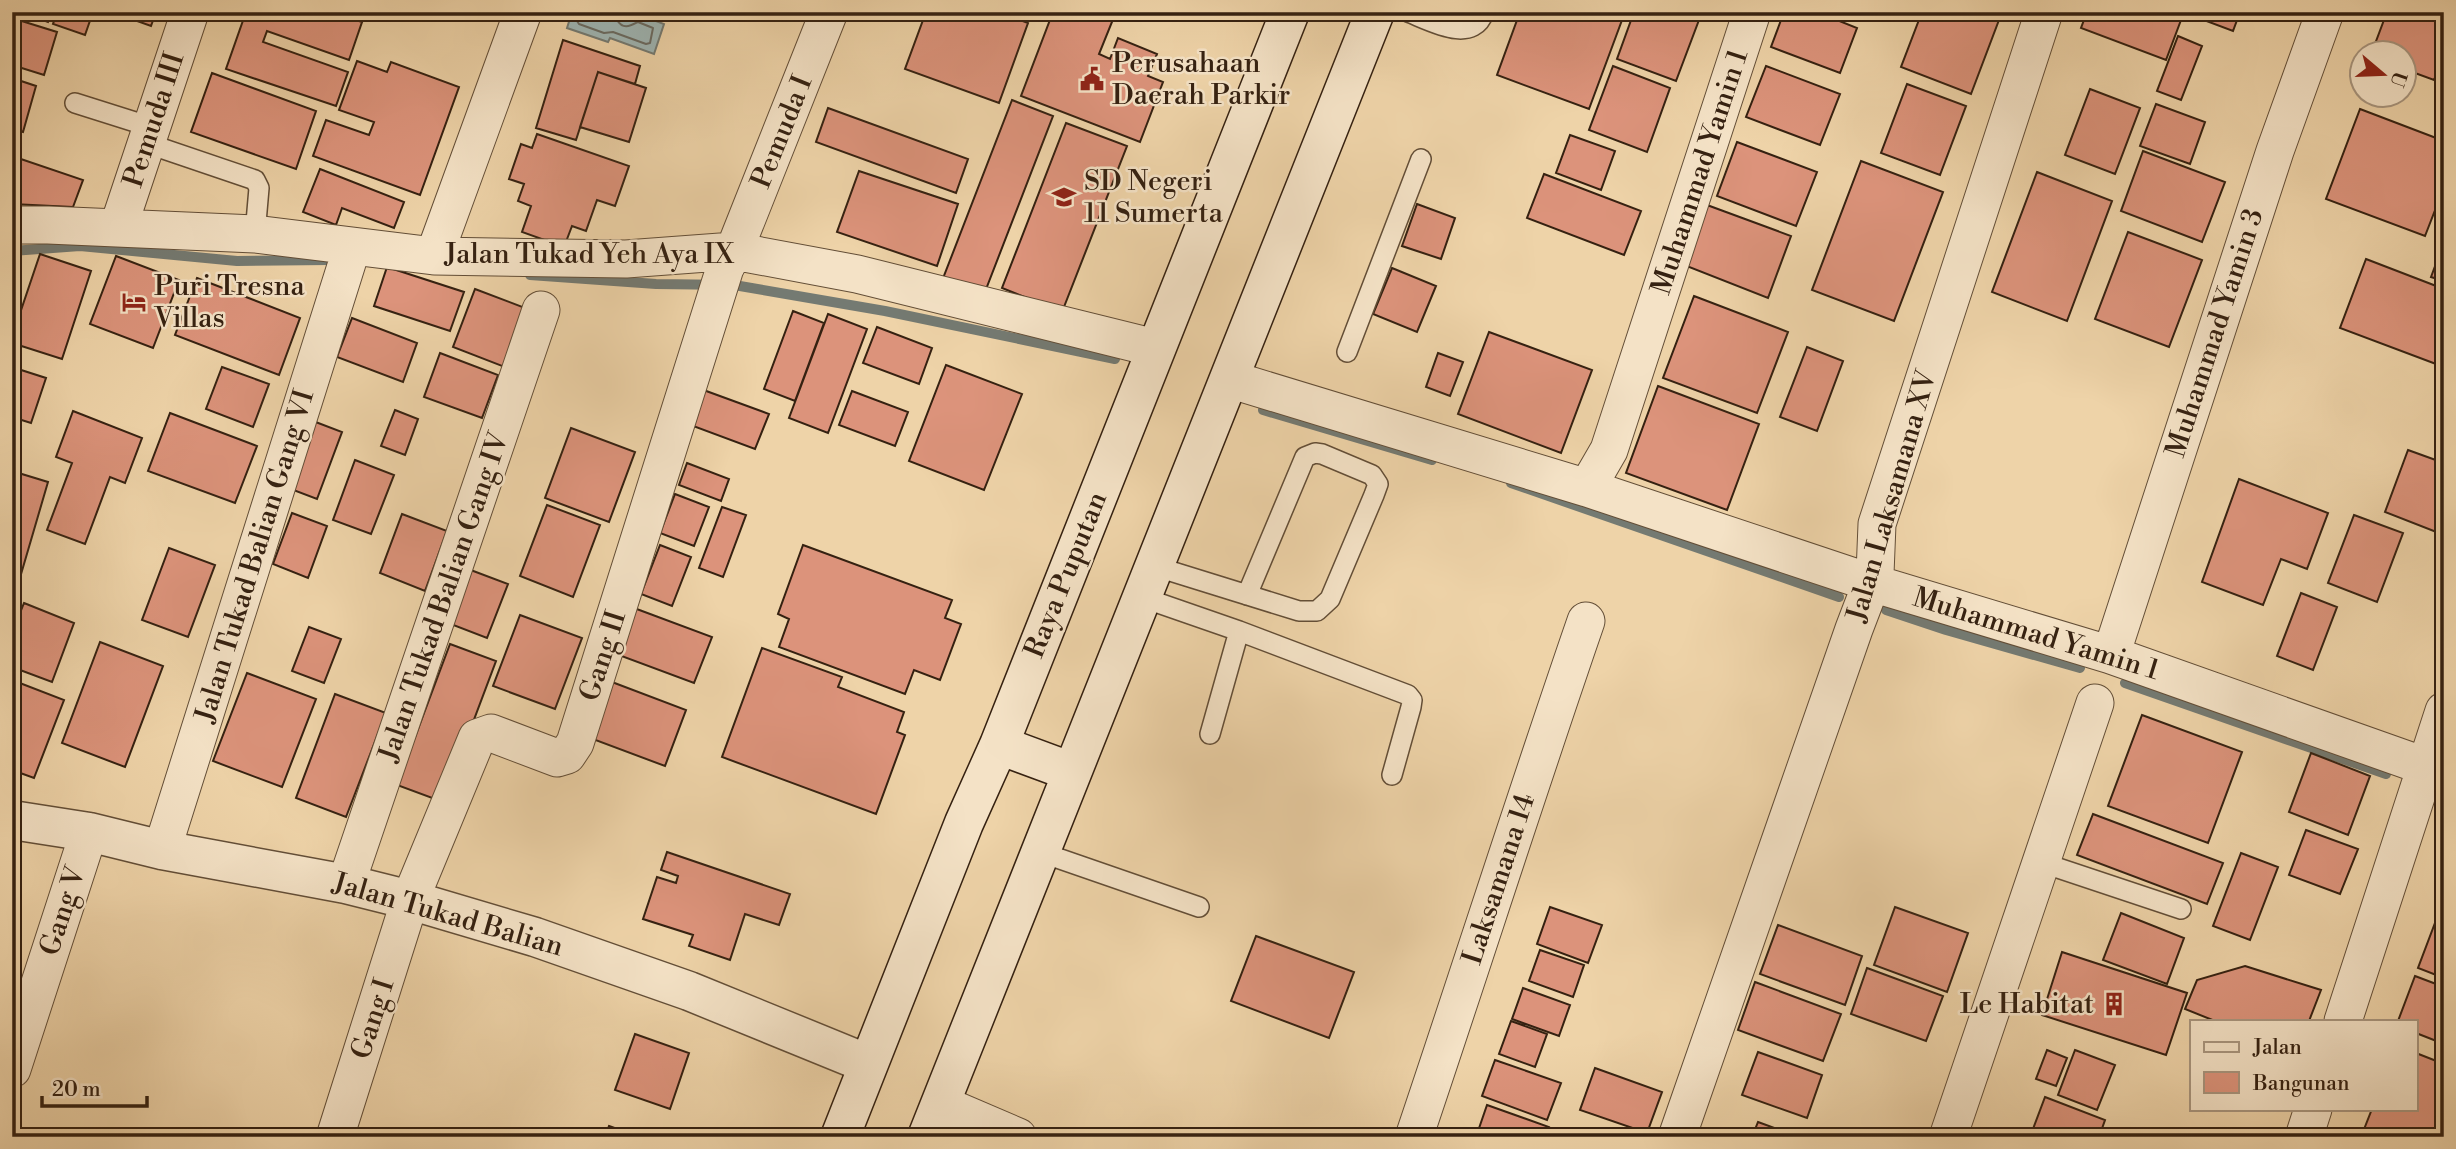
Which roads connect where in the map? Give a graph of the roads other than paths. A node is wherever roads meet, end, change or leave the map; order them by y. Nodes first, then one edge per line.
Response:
1 (190, 12) edge
2 (523, 12) edge
3 (829, 12) edge
4 (1290, 12) edge
5 (1375, 12) edge
6 (1408, 12) edge
7 (1484, 12) edge
8 (1752, 12) edge
9 (2044, 12) edge
10 (2325, 12) edge
11 (75, 103) dead end
12 (149, 135) junction
13 (1421, 159) dead end
14 (12, 225) edge
15 (118, 228) junction
16 (255, 234) junction
17 (434, 256) junction
18 (347, 262) dead end
19 (723, 277) junction
20 (541, 310) dead end
21 (1155, 348) junction
22 (1347, 352) dead end
23 (1229, 379) junction
24 (1587, 488) junction
25 (1148, 581) junction
26 (1872, 583) junction
27 (1247, 595) junction
28 (1586, 621) dead end
29 (1239, 631) junction
30 (2111, 655) junction
31 (2095, 703) dead end
32 (2444, 711) edge
33 (1210, 734) dead end
34 (999, 745) junction
35 (2435, 769) edge
36 (1072, 772) junction
37 (1392, 775) dead end
38 (12, 820) edge
39 (89, 832) junction
40 (162, 850) junction
41 (1040, 852) junction
42 (2040, 862) junction
43 (346, 884) junction
44 (410, 900) junction
45 (1199, 907) dead end
46 (2180, 909) dead end
47 (2343, 1020) edge
48 (868, 1064) junction
49 (12, 1069) edge
50 (2313, 1110) edge
51 (934, 1120) edge
52 (335, 1137) edge
53 (840, 1137) edge
54 (1018, 1137) edge
55 (1414, 1137) edge
56 (1677, 1137) edge
57 (1948, 1137) edge
58 (2304, 1137) edge

1 - 12 street, Pemuda III
2 - 17 street
3 - 19 street, Pemuda I
4 - 21 main road, Raya Puputan
5 - 23 main road
6 - 7 lane
8 - 24 street, Muhammad Yamin 1
9 - 26 street, Jalan Laksamana XV
10 - 30 street, Muhammad Yamin 3
11 - 12 lane
12 - 15 street, Pemuda III
12 - 16 lane
13 - 22 lane
14 - 15 street, Jalan Tukad Yeh Aya IX
15 - 16 street, Jalan Tukad Yeh Aya IX
16 - 17 street, Jalan Tukad Yeh Aya IX
17 - 19 street, Jalan Tukad Yeh Aya IX
18 - 40 street, Jalan Tukad Balian Gang VI
19 - 21 street, Jalan Tukad Yeh Aya IX
19 - 44 street, Gang II
20 - 43 street, Jalan Tukad Balian Gang IV
21 - 34 main road, Raya Puputan
23 - 24 street, Muhammad Yamin 1
23 - 25 main road
24 - 26 street, Muhammad Yamin 1
25 - 27 lane
25 - 29 lane
25 - 36 main road
26 - 30 street, Muhammad Yamin 1
26 - 56 street, Jalan Laksamana XV
27 - 27 lane
28 - 55 street, Laksamana 14
29 - 33 lane
29 - 37 lane
30 - 35 street, Muhammad Yamin 1
31 - 42 street
32 - 35 street
34 - 36 main road
34 - 48 main road, Raya Puputan
35 - 47 street
36 - 41 main road
38 - 39 main road, Jalan Tukad Balian
39 - 40 main road, Jalan Tukad Balian
39 - 49 street, Gang V
40 - 43 main road, Jalan Tukad Balian
41 - 45 lane
41 - 51 main road
42 - 46 lane
42 - 57 street
43 - 44 main road, Jalan Tukad Balian
44 - 48 main road, Jalan Tukad Balian
44 - 52 street, Gang I
48 - 53 main road, Raya Puputan
50 - 58 street
51 - 54 street

